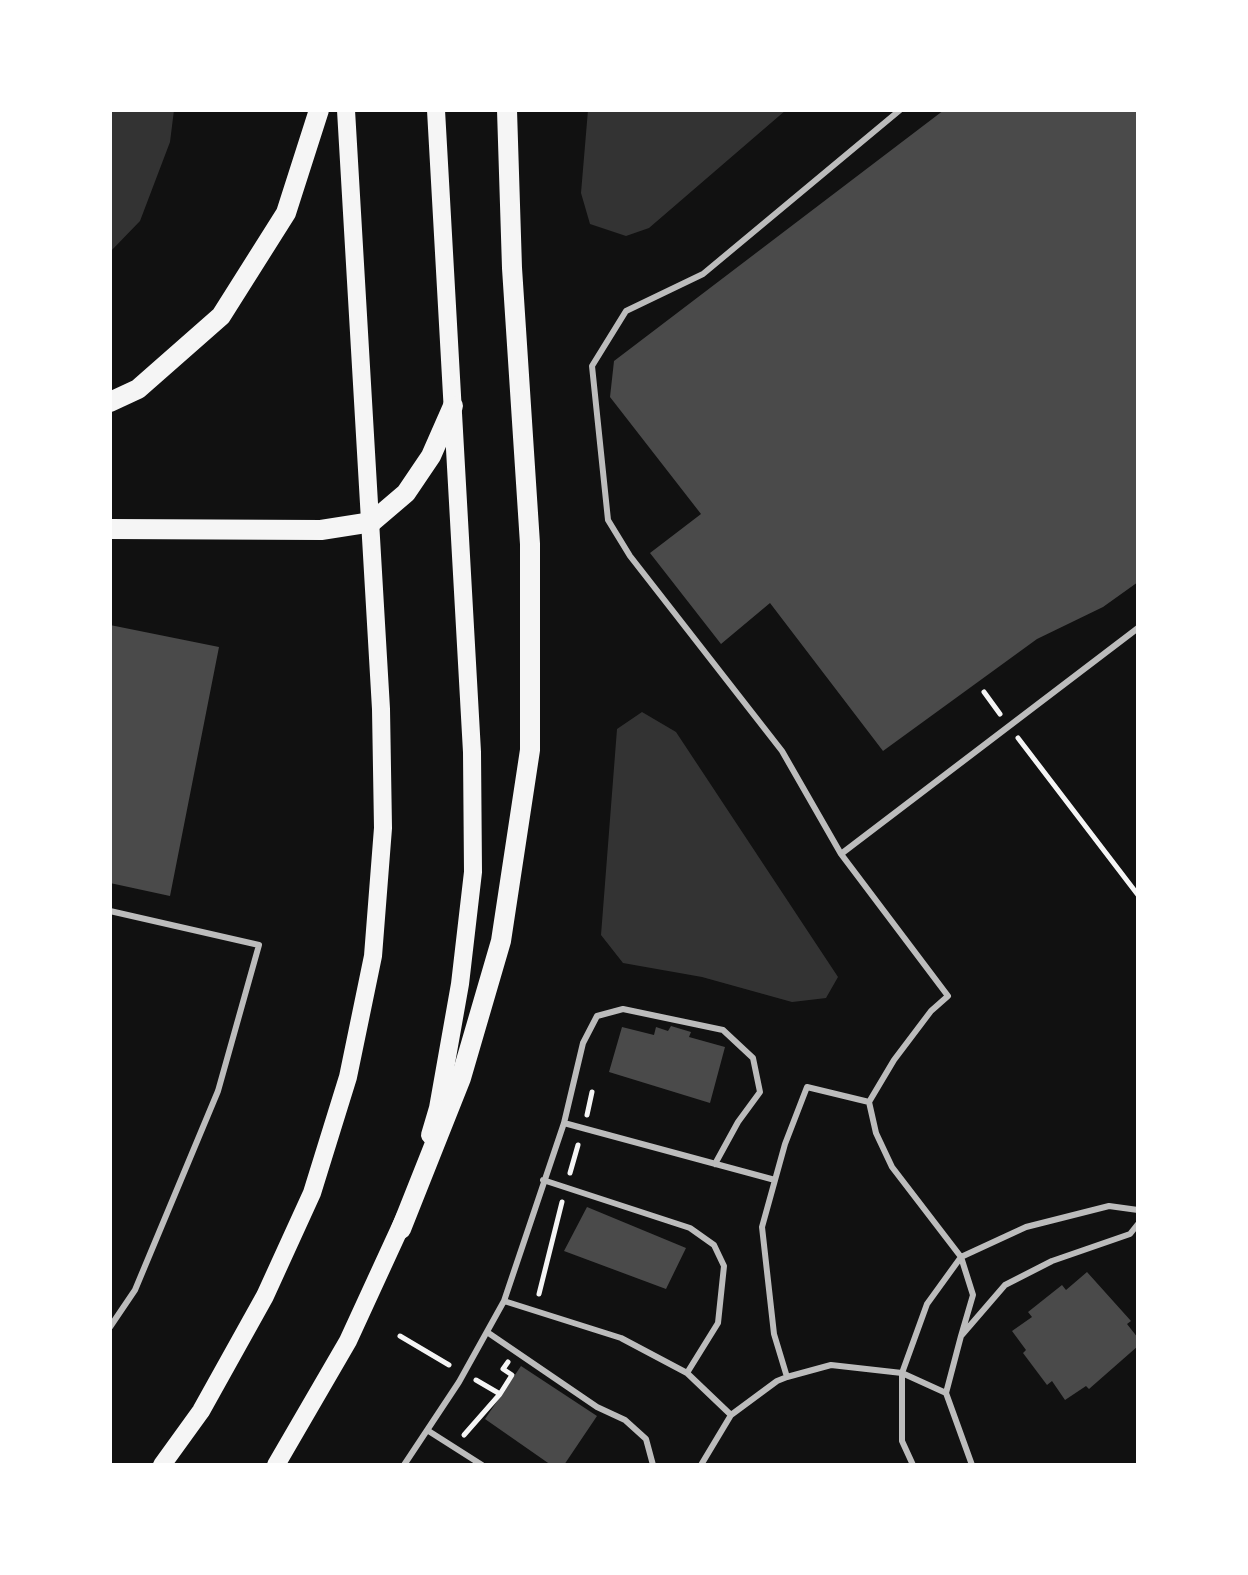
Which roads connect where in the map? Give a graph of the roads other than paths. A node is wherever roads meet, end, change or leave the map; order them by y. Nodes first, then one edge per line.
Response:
1 (319, 110) edge
2 (346, 110) edge
3 (436, 110) edge
4 (507, 110) edge
5 (900, 110) edge
6 (110, 402) edge
7 (452, 406) junction
8 (372, 522) junction
9 (110, 530) edge
10 (1138, 628) edge
11 (841, 854) junction
12 (110, 912) edge
13 (869, 1102) junction
14 (564, 1122) junction
15 (715, 1164) junction
16 (543, 1180) junction
17 (775, 1180) junction
18 (1138, 1210) edge
19 (1138, 1224) edge
20 (401, 1229) junction
21 (962, 1258) junction
22 (504, 1301) junction
23 (110, 1327) edge
24 (486, 1332) junction
25 (961, 1336) junction
26 (688, 1373) junction
27 (902, 1373) junction
28 (787, 1378) junction
29 (946, 1393) junction
30 (731, 1415) junction
31 (427, 1430) junction
32 (162, 1465) edge
33 (276, 1465) edge
34 (404, 1465) edge
35 (482, 1465) edge
36 (654, 1465) edge
37 (701, 1465) edge
38 (913, 1465) edge
39 (972, 1465) edge

1 - 6 highway
2 - 8 main road
3 - 7 main road
4 - 20 highway
5 - 11 lane
7 - 8 highway
7 - 20 main road
8 - 9 highway
8 - 32 main road
10 - 11 lane
11 - 13 lane
12 - 23 lane
13 - 17 lane
13 - 21 lane
14 - 15 lane
14 - 15 lane
14 - 16 lane
15 - 17 lane
16 - 22 lane
16 - 26 lane
17 - 28 lane
18 - 21 lane
19 - 25 lane
20 - 33 main road
21 - 25 lane
21 - 27 lane
22 - 24 lane
22 - 26 lane
24 - 31 lane
24 - 36 lane
25 - 29 lane
26 - 30 lane
27 - 28 lane
27 - 29 lane
27 - 38 lane
28 - 30 lane
29 - 39 lane
30 - 37 lane
31 - 34 lane
31 - 35 lane

